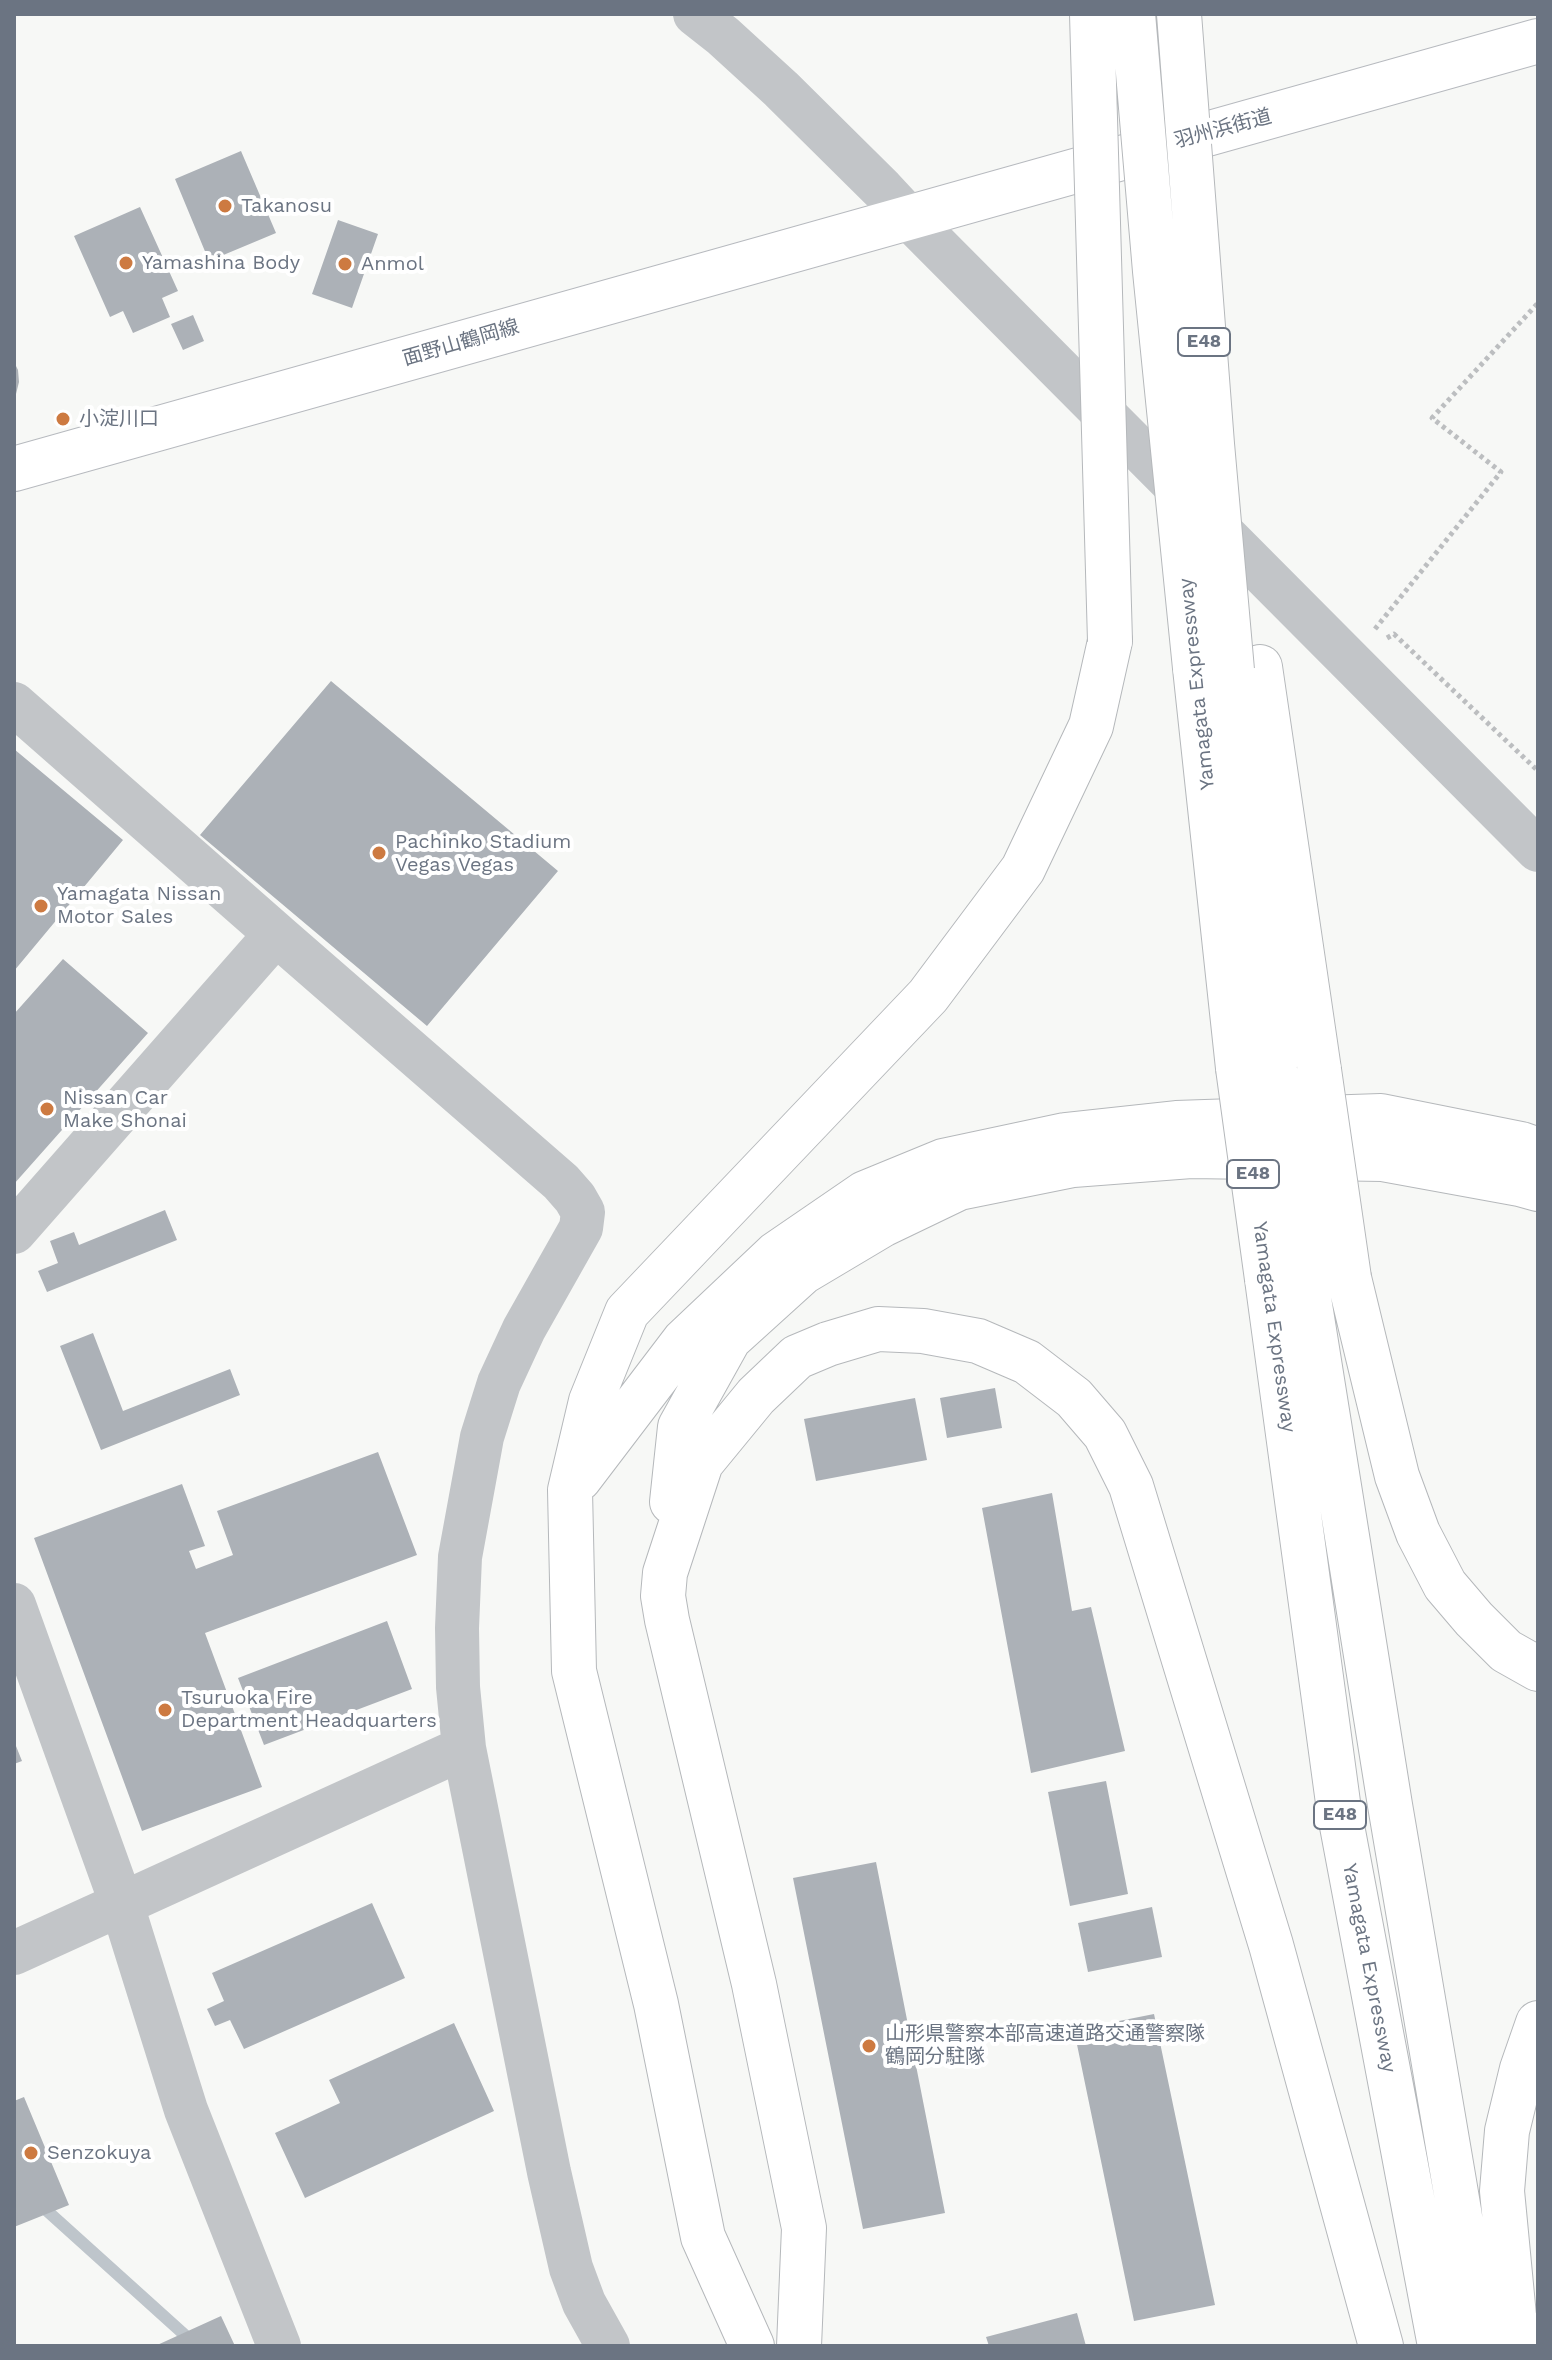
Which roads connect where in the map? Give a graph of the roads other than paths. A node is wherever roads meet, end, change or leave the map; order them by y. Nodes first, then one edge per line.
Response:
1 (695, 14) edge
2 (1092, 14) edge
3 (1133, 14) edge
4 (1179, 14) edge
5 (1193, 14) edge
6 (1538, 41) edge
7 (909, 218) junction
8 (14, 469) edge
9 (1229, 668) junction
10 (14, 704) edge
11 (1538, 850) edge
12 (276, 934) junction
13 (1538, 1150) edge
14 (1538, 1189) edge
15 (14, 1232) edge
16 (1287, 1280) junction
17 (570, 1490) junction
18 (665, 1573) junction
19 (14, 1605) edge
20 (1538, 1669) edge
21 (464, 1748) junction
22 (122, 1905) junction
23 (14, 1953) edge
24 (1538, 2023) edge
25 (279, 2346) edge
26 (608, 2346) edge
27 (752, 2346) edge
28 (799, 2346) edge
29 (1381, 2346) edge
30 (1440, 2346) edge
31 (1482, 2346) edge
32 (1521, 2346) edge

1 - 7 street
2 - 17 main road, bridge
3 - 9 main road, Yamagata Expressway / E48, bridge
4 - 9 main road, Yamagata Expressway / E48, bridge
5 - 9 main road
6 - 7 main road, 羽州浜街道
7 - 8 main road, 面野山鶴岡線
7 - 11 street
9 - 16 main road, Yamagata Expressway / E48, bridge
9 - 20 main road, bridge
10 - 12 street
12 - 15 street
12 - 21 street
13 - 17 main road
14 - 18 main road
16 - 30 main road, Yamagata Expressway / E48
16 - 31 main road, Yamagata Expressway / E48
17 - 27 main road
18 - 28 main road
18 - 29 main road
19 - 22 street
21 - 22 street
21 - 26 street
22 - 23 street
22 - 25 street
24 - 32 main road

